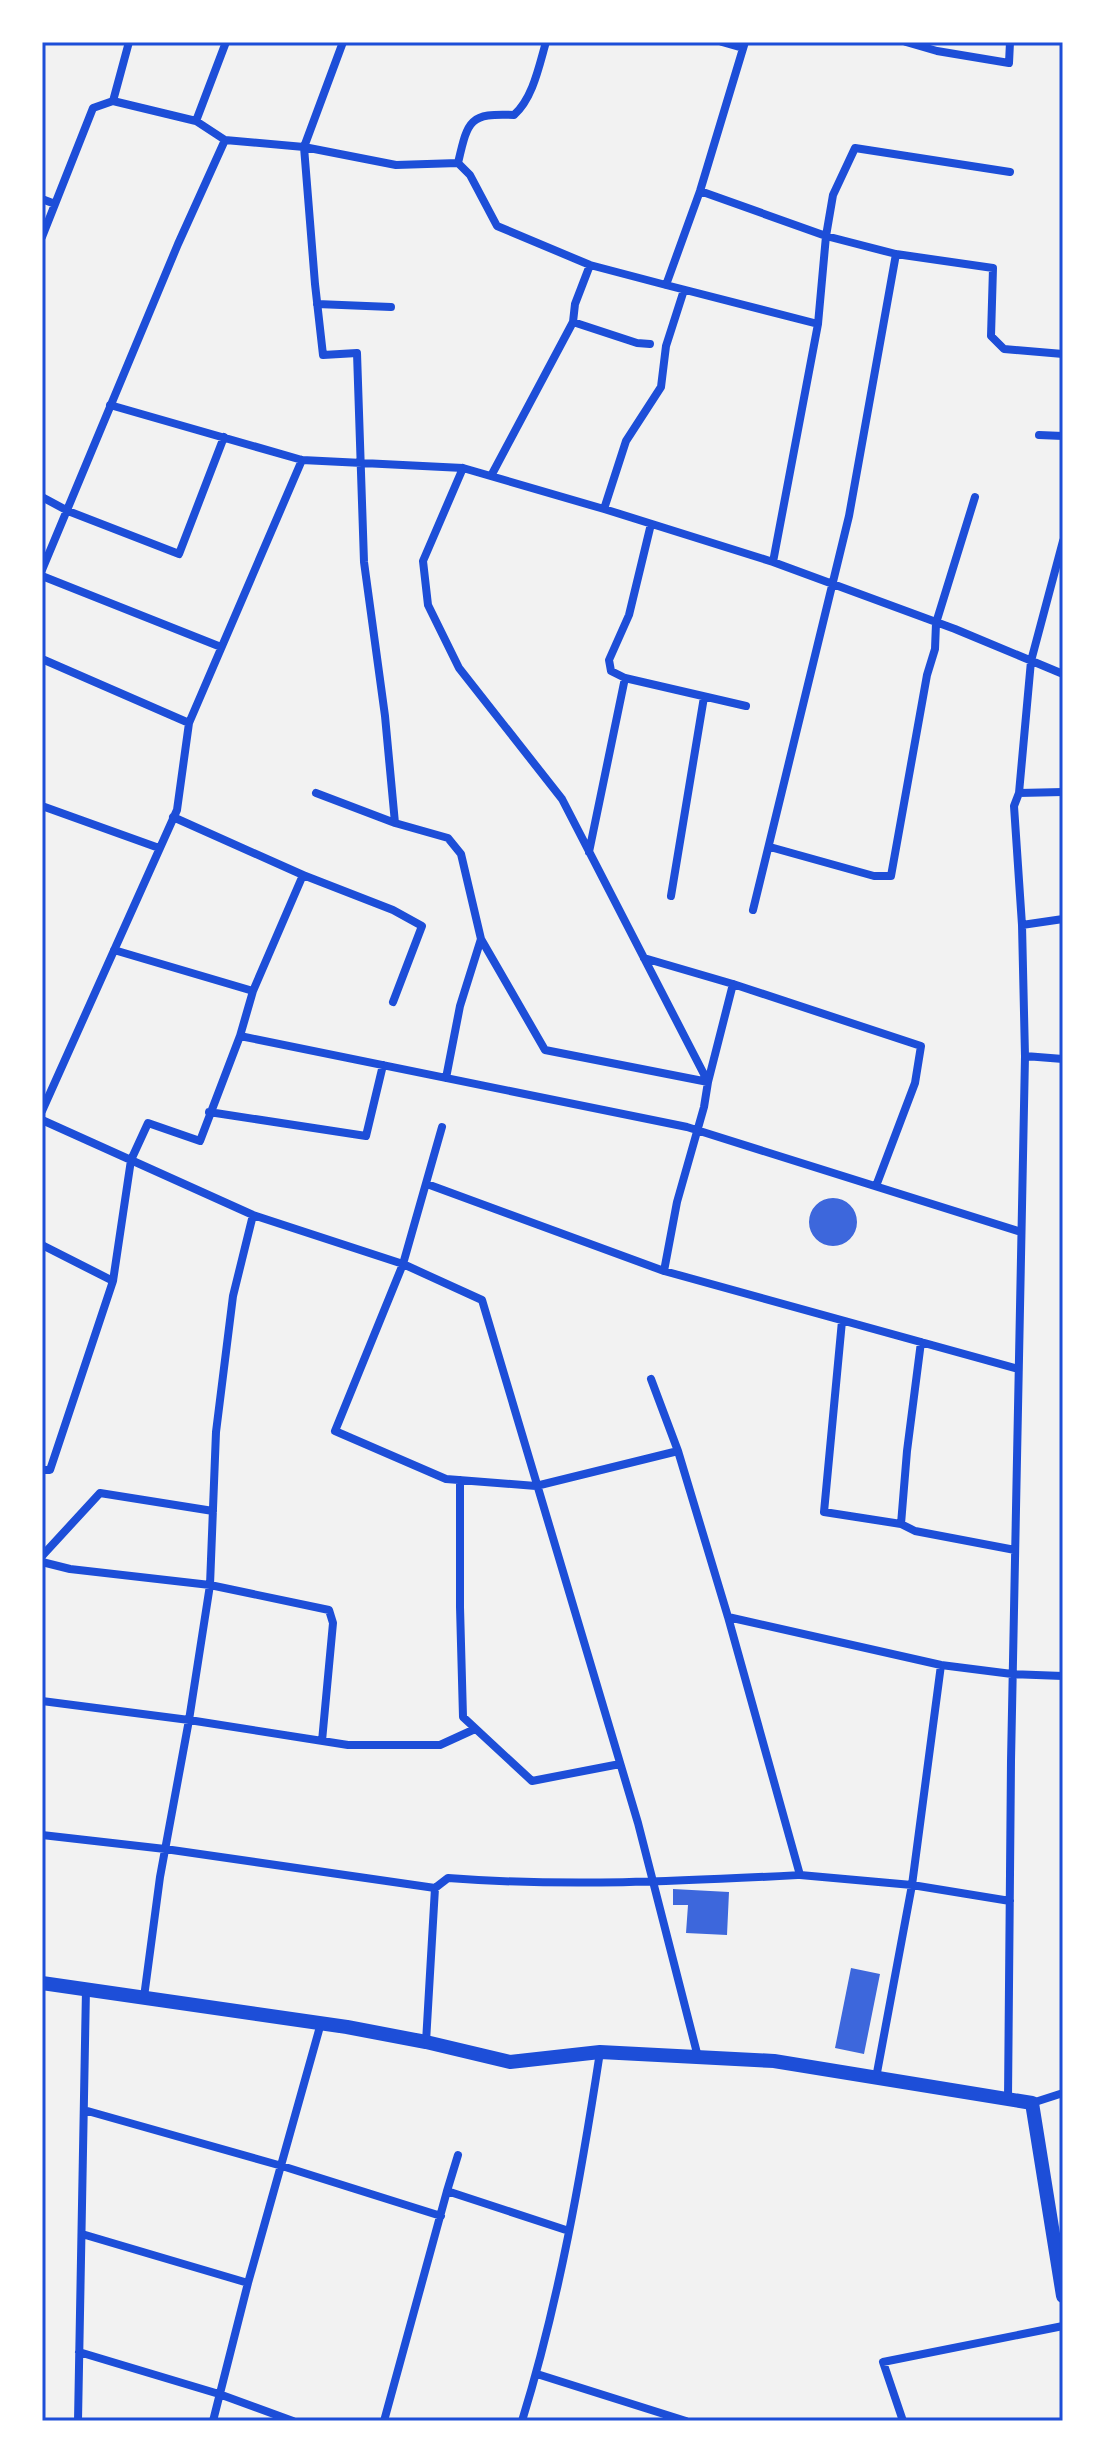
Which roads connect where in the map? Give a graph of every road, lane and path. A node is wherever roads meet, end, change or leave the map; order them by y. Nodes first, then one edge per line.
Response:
1 (129, 42) edge
2 (226, 42) edge
3 (343, 42) edge
4 (546, 42) edge
5 (722, 42) edge
6 (906, 42) edge
7 (1010, 42) edge
8 (744, 45) edge
9 (113, 101) junction
10 (196, 121) junction
11 (225, 140) junction
12 (304, 147) junction
13 (458, 163) junction
14 (1010, 172) dead end
15 (700, 191) junction
16 (42, 199) edge
17 (55, 204) junction
18 (826, 236) junction
19 (42, 237) edge
20 (896, 254) junction
21 (590, 265) junction
22 (666, 285) junction
23 (684, 290) junction
24 (317, 304) junction
25 (391, 307) dead end
26 (573, 322) junction
27 (818, 324) junction
28 (650, 344) dead end
29 (1063, 354) edge
30 (110, 405) junction
31 (1039, 435) dead end
32 (1063, 436) edge
33 (224, 437) junction
34 (302, 460) junction
35 (359, 461) junction
36 (463, 468) junction
37 (491, 476) junction
38 (42, 497) edge
39 (975, 497) dead end
40 (604, 509) junction
41 (68, 511) junction
42 (651, 524) junction
43 (1063, 541) edge
44 (773, 562) junction
45 (42, 573) edge
46 (832, 584) junction
47 (936, 623) junction
48 (221, 647) junction
49 (42, 659) edge
50 (1031, 661) junction
51 (1063, 674) edge
52 (625, 678) junction
53 (704, 697) junction
54 (746, 706) dead end
55 (189, 723) junction
56 (1063, 792) edge
57 (316, 793) dead end
58 (1019, 793) junction
59 (42, 806) edge
60 (173, 817) junction
61 (395, 823) junction
62 (770, 847) junction
63 (159, 848) junction
64 (589, 852) junction
65 (303, 875) junction
66 (671, 896) dead end
67 (753, 910) dead end
68 (1063, 919) edge
69 (1022, 925) junction
70 (481, 939) junction
71 (114, 950) junction
72 (644, 958) junction
73 (733, 984) junction
74 (253, 991) junction
75 (393, 1002) dead end
76 (240, 1036) junction
77 (1025, 1056) junction
78 (1063, 1059) edge
79 (383, 1065) junction
80 (446, 1078) junction
81 (708, 1082) junction
82 (42, 1111) edge
83 (209, 1112) junction
84 (42, 1120) edge
85 (442, 1127) dead end
86 (697, 1130) junction
87 (131, 1160) junction
88 (427, 1184) junction
89 (876, 1186) junction
90 (253, 1215) junction
91 (1021, 1232) junction
92 (42, 1245) edge
93 (403, 1264) junction
94 (664, 1271) junction
95 (113, 1281) junction
96 (842, 1321) junction
97 (921, 1342) junction
98 (1018, 1369) junction
99 (651, 1379) dead end
100 (678, 1451) junction
101 (42, 1470) edge
102 (460, 1480) junction
103 (536, 1486) junction
104 (213, 1511) junction
105 (901, 1524) junction
106 (1015, 1550) junction
107 (42, 1559) edge
108 (210, 1585) junction
109 (728, 1617) junction
110 (941, 1665) junction
111 (1012, 1674) junction
112 (1063, 1676) edge
113 (42, 1701) edge
114 (189, 1720) junction
115 (475, 1729) junction
116 (322, 1741) junction
117 (620, 1764) junction
118 (42, 1835) edge
119 (165, 1849) junction
120 (800, 1875) junction
121 (653, 1883) junction
122 (912, 1885) junction
123 (435, 1888) junction
124 (1010, 1901) junction
125 (42, 1983) edge
126 (86, 1989) junction
127 (144, 1997) junction
128 (321, 2023) junction
129 (426, 2042) junction
130 (600, 2052) junction
131 (698, 2057) junction
132 (876, 2078) junction
133 (1063, 2093) edge
134 (1008, 2099) junction
135 (1032, 2103) junction
136 (84, 2110) junction
137 (458, 2155) dead end
138 (282, 2166) junction
139 (447, 2191) junction
140 (441, 2216) junction
141 (569, 2231) junction
142 (82, 2234) junction
143 (248, 2283) junction
144 (1063, 2296) edge
145 (1063, 2326) edge
146 (79, 2352) junction
147 (537, 2374) junction
148 (219, 2394) junction
149 (78, 2421) edge
150 (213, 2421) edge
151 (293, 2421) edge
152 (384, 2421) edge
153 (522, 2421) edge
154 (686, 2421) edge
155 (903, 2421) edge

1 - 9 street
2 - 10 street
3 - 12 street
4 - 13 street
5 - 8 street
6 - 7 street
8 - 15 street
9 - 10 street
9 - 17 street
10 - 11 street
11 - 12 street
11 - 30 street
12 - 13 street
12 - 24 street
13 - 21 street
14 - 18 street
15 - 18 street
15 - 22 street
16 - 17 street
17 - 19 street
18 - 20 street
18 - 27 street
20 - 29 street
20 - 46 street
21 - 22 street
21 - 26 street
22 - 23 street
23 - 27 street
23 - 40 street
24 - 25 street
24 - 35 street
26 - 28 street
26 - 37 street
27 - 44 street
30 - 33 street
30 - 41 street
31 - 32 street
33 - 34 street
33 - 41 street
34 - 35 street
34 - 48 street
35 - 36 street
35 - 61 street
36 - 37 street
36 - 64 street
37 - 40 street
38 - 41 street
39 - 47 street
40 - 42 street
41 - 45 street
42 - 44 street
42 - 52 street
43 - 50 street
44 - 46 street
45 - 48 street
46 - 47 street
46 - 62 street
47 - 50 street
47 - 62 street
48 - 55 street
49 - 55 street
50 - 51 street
50 - 58 street
52 - 53 street
52 - 64 street
53 - 54 street
53 - 66 street
55 - 60 street
56 - 58 street
57 - 61 street
58 - 69 street
59 - 63 street
60 - 63 street
60 - 65 street
61 - 70 street
62 - 67 street
63 - 71 street
64 - 72 street
65 - 74 street
65 - 75 street
68 - 69 street
69 - 77 street
70 - 80 street
70 - 81 street
71 - 74 street
71 - 82 street
72 - 73 street
72 - 81 street
73 - 81 street
73 - 89 street
74 - 76 street
76 - 79 street
76 - 83 street
77 - 78 street
77 - 91 street
79 - 80 street
79 - 83 street
80 - 86 street
81 - 86 street
83 - 87 street
84 - 87 street
85 - 88 street
86 - 89 street
86 - 94 street
87 - 90 street
87 - 95 street
88 - 93 street
88 - 94 street
89 - 91 street
90 - 93 street
90 - 104 street
91 - 98 street
92 - 95 street
93 - 102 street
93 - 103 street
94 - 96 street
95 - 101 street
96 - 97 street
96 - 105 street
97 - 98 street
97 - 105 street
98 - 106 street
99 - 100 street
100 - 103 street
100 - 109 street
102 - 103 street
102 - 115 street
103 - 117 street
104 - 107 street
104 - 108 street
105 - 106 street
106 - 111 street
107 - 108 street
108 - 114 street
108 - 116 street
109 - 110 street
109 - 120 street
110 - 111 street
110 - 122 street
111 - 112 street
111 - 124 street
113 - 114 street
114 - 116 street
114 - 119 street
115 - 116 street
115 - 117 street
117 - 121 street
118 - 119 street
119 - 123 street
119 - 127 street
120 - 121 street
120 - 122 street
121 - 123 street
121 - 131 street
122 - 124 street
122 - 132 street
123 - 129 street
124 - 134 street
125 - 126 street
126 - 127 street
126 - 136 street
127 - 128 street
128 - 129 street
128 - 138 street
129 - 130 street
130 - 131 street
130 - 141 street
131 - 132 street
132 - 134 street
133 - 135 street
134 - 135 street
135 - 144 street
136 - 138 street
136 - 142 street
137 - 139 street
138 - 140 street
138 - 143 street
139 - 140 street
139 - 141 street
140 - 152 street
141 - 147 street
142 - 143 street
142 - 146 street
143 - 148 street
145 - 155 street
146 - 148 street
146 - 149 street
147 - 153 street
147 - 154 street
148 - 150 street
148 - 151 street

